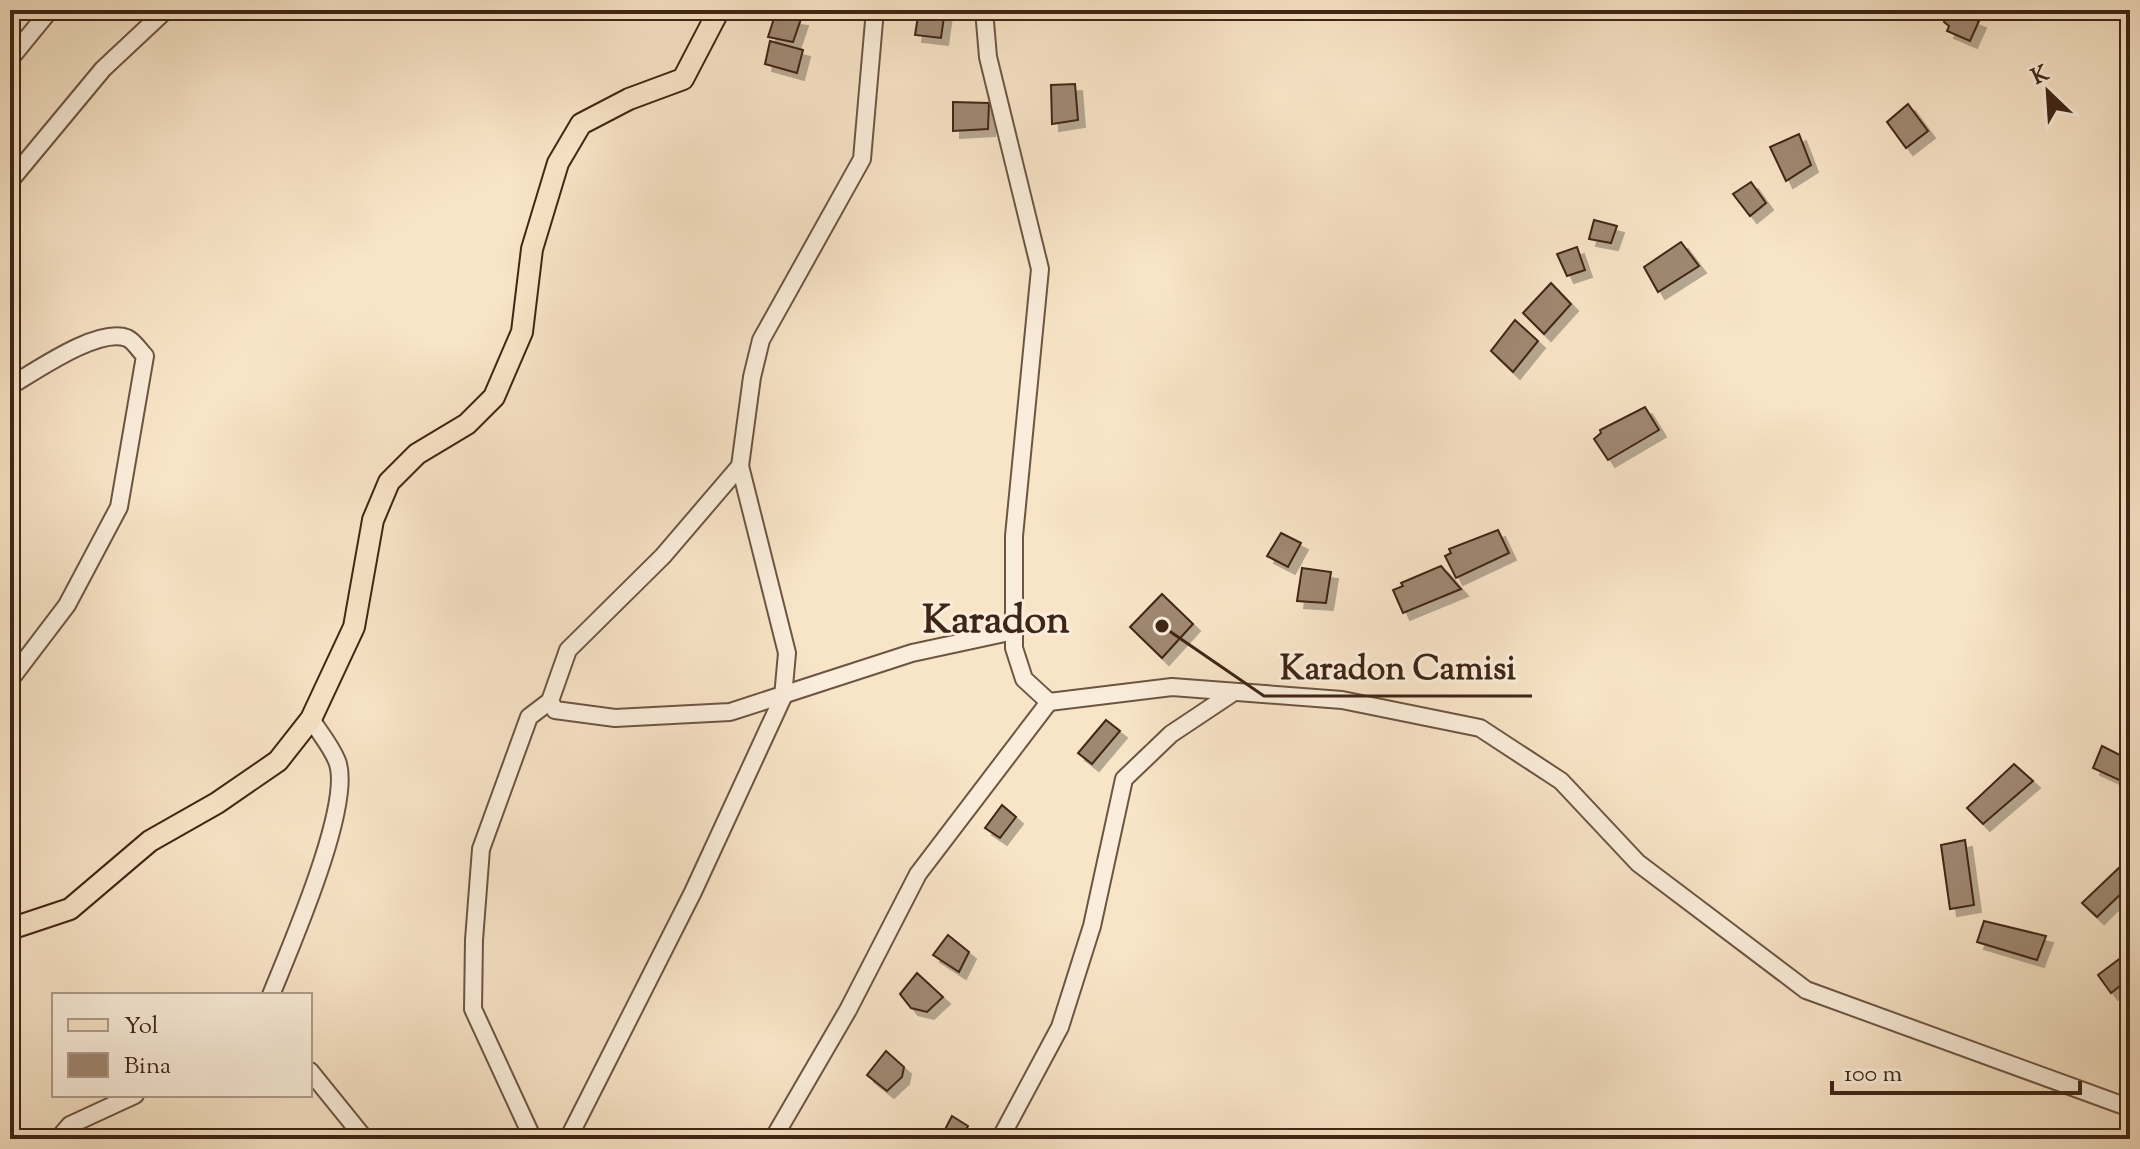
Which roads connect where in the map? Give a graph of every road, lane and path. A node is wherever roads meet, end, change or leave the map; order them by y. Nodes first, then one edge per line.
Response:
1 (50, 10) edge
2 (166, 10) edge
3 (719, 10) edge
4 (875, 10) edge
5 (984, 10) edge
6 (10, 59) edge
7 (10, 181) edge
8 (10, 386) edge
9 (740, 466) junction
10 (1014, 631) junction
11 (10, 680) edge
12 (1234, 692) junction
13 (783, 697) junction
14 (550, 701) junction
15 (1049, 702) junction
16 (311, 719) junction
17 (10, 929) edge
18 (276, 990) edge
19 (312, 1073) edge
20 (131, 1097) edge
21 (2130, 1108) edge
22 (58, 1139) edge
23 (365, 1139) edge
24 (533, 1139) edge
25 (568, 1139) edge
26 (773, 1139) edge
27 (1000, 1139) edge

1 - 6 street
2 - 7 street
3 - 16 main road
4 - 9 street
5 - 10 street
8 - 11 street
9 - 13 street
9 - 14 street
10 - 13 street
10 - 15 street
12 - 15 street
12 - 21 street
12 - 27 street
13 - 14 street
13 - 25 street
14 - 24 street
15 - 26 street
16 - 17 main road
16 - 18 street
19 - 23 street
20 - 22 street

